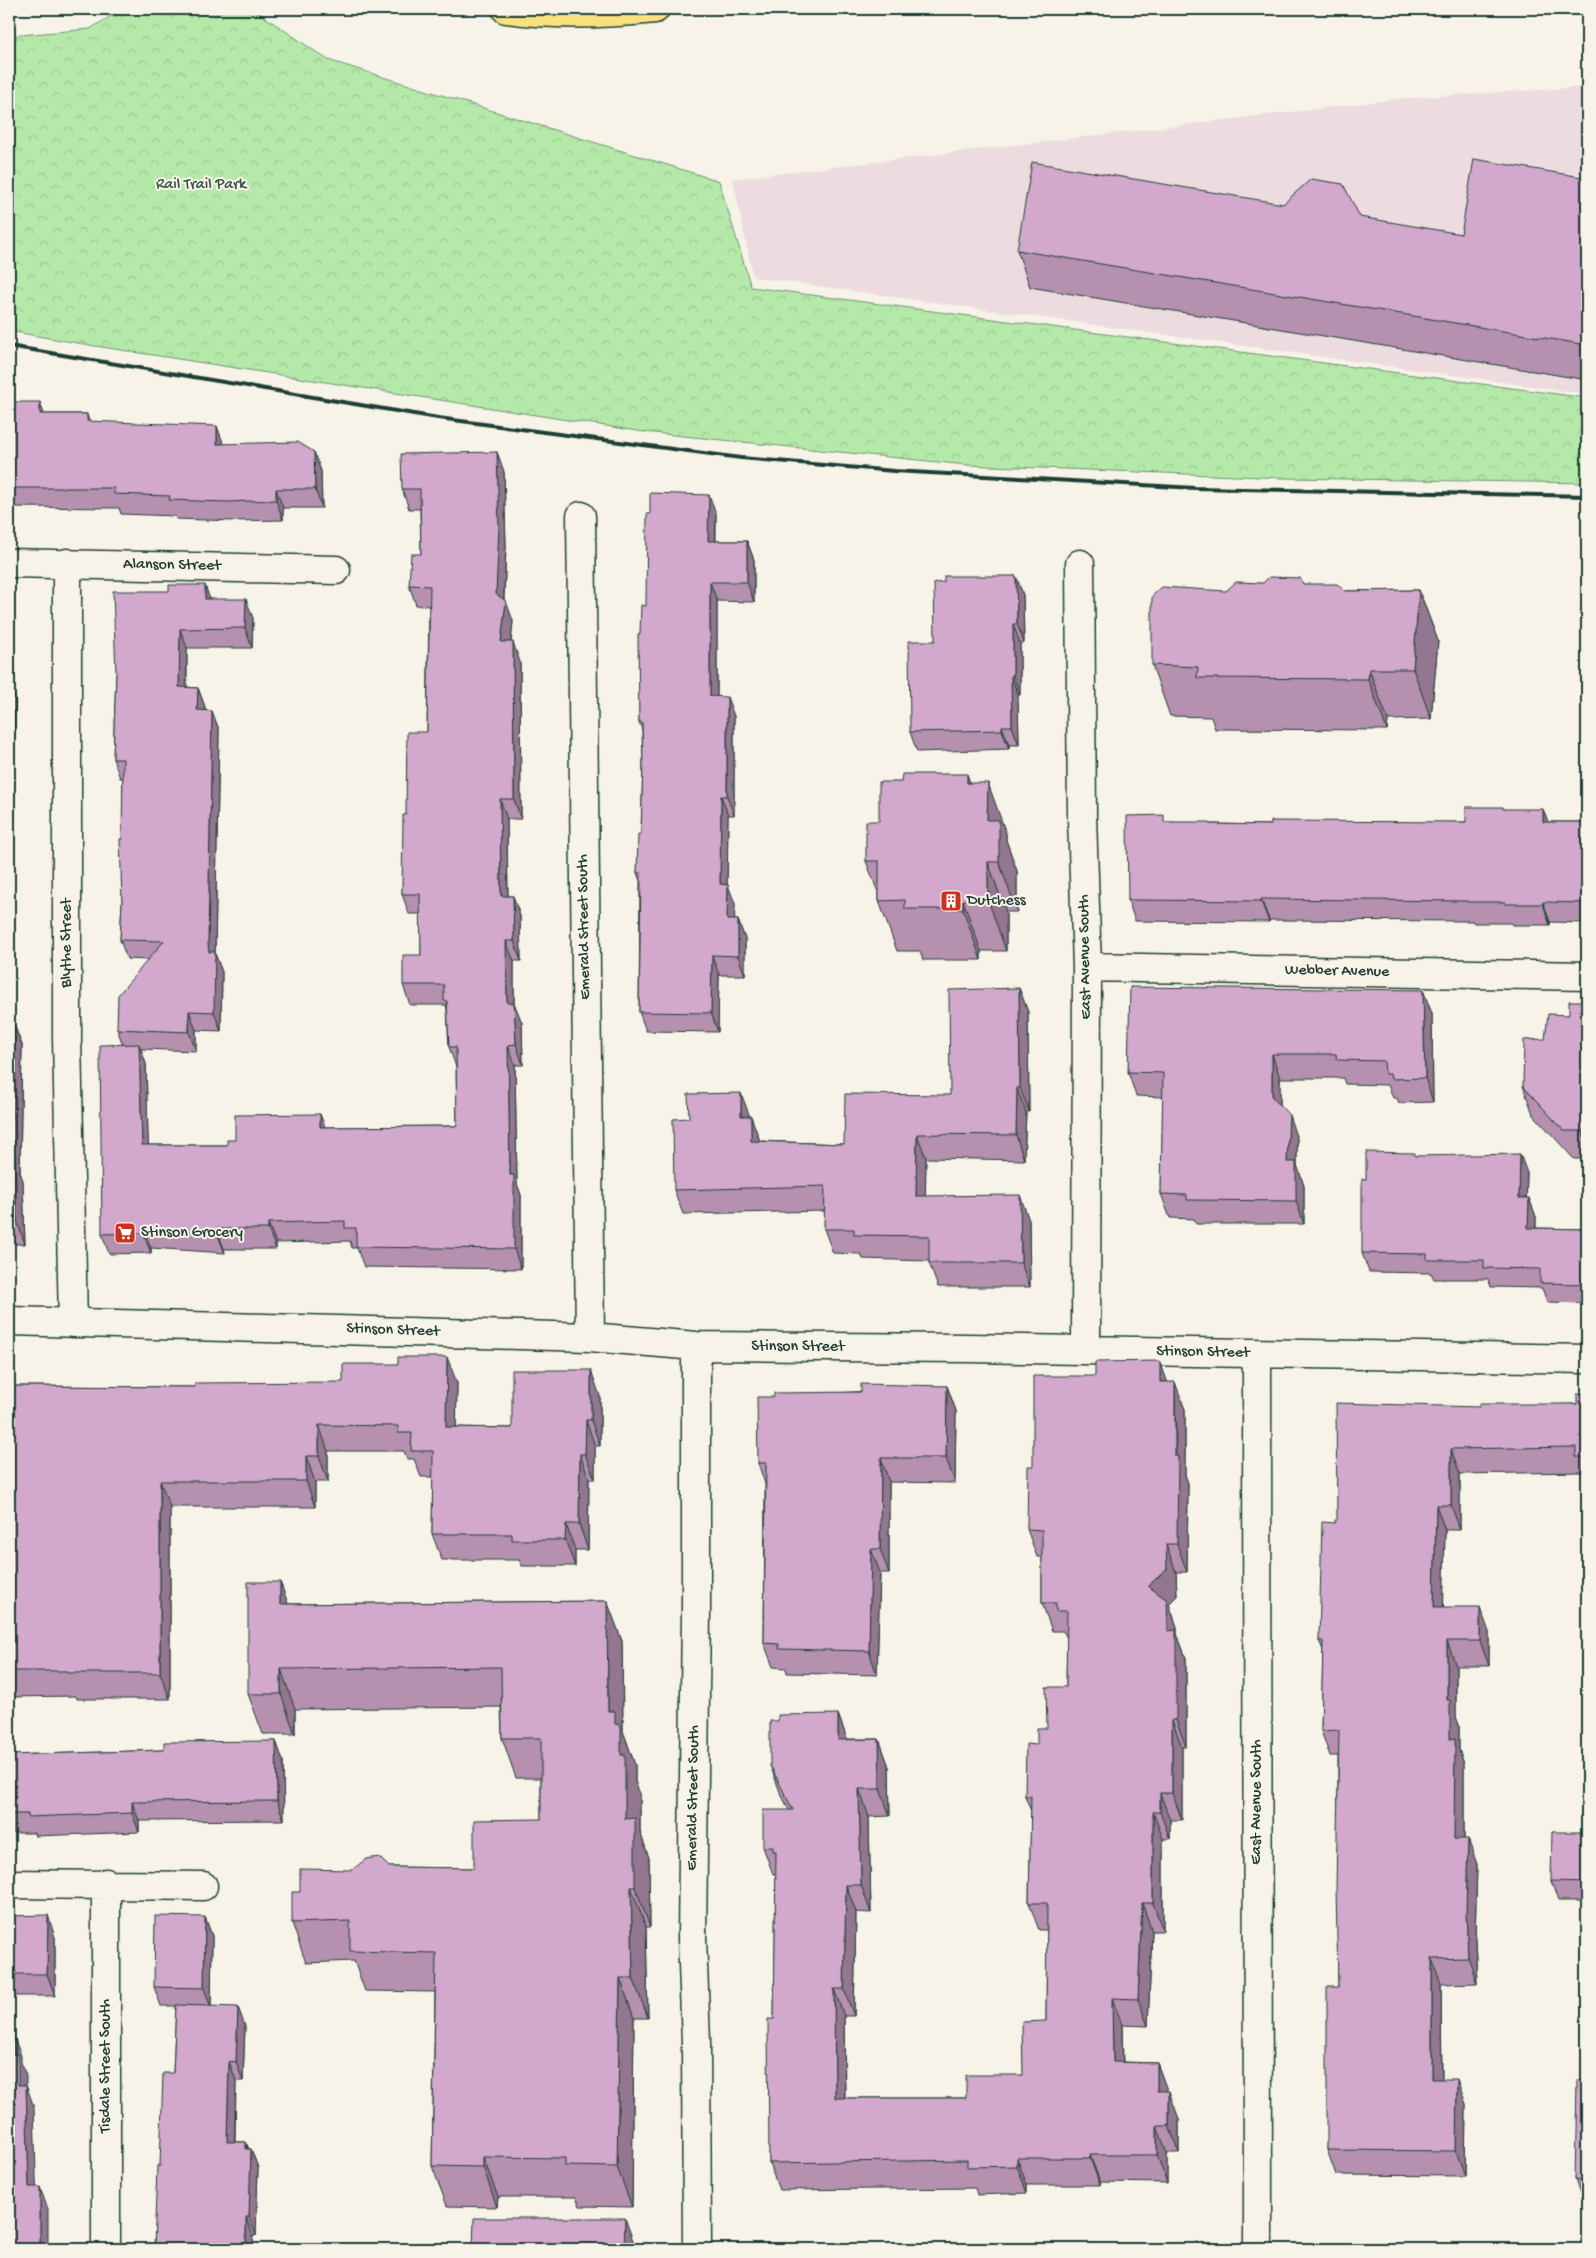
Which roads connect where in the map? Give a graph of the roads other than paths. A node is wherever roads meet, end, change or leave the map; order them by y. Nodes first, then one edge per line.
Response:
1 (506, 9) edge
2 (655, 9) edge
3 (581, 516) dead end
4 (9, 563) edge
5 (67, 563) junction
6 (1080, 564) dead end
7 (336, 570) dead end
8 (1087, 967) junction
9 (1587, 976) edge
10 (9, 1321) edge
11 (73, 1323) junction
12 (590, 1337) junction
13 (696, 1346) junction
14 (1086, 1350) junction
15 (1257, 1354) junction
16 (1587, 1359) edge
17 (9, 1884) edge
18 (106, 1884) junction
19 (203, 1886) dead end
20 (106, 2249) edge
21 (697, 2249) edge
22 (1258, 2249) edge

1 - 2 main road
3 - 12 street, Emerald Street South
4 - 5 street, Alanson Street
5 - 7 street, Alanson Street
5 - 11 street, Blythe Street
6 - 8 street, East Avenue South
8 - 9 street, Webber Avenue
8 - 14 street, East Avenue South
10 - 11 street, Stinson Street
11 - 12 street, Stinson Street
12 - 13 street, Stinson Street
13 - 14 street, Stinson Street
13 - 21 street, Emerald Street South
14 - 15 street, Stinson Street
15 - 16 street, Stinson Street
15 - 22 street, East Avenue South
17 - 18 street
18 - 19 street
18 - 20 street, Tisdale Street South

